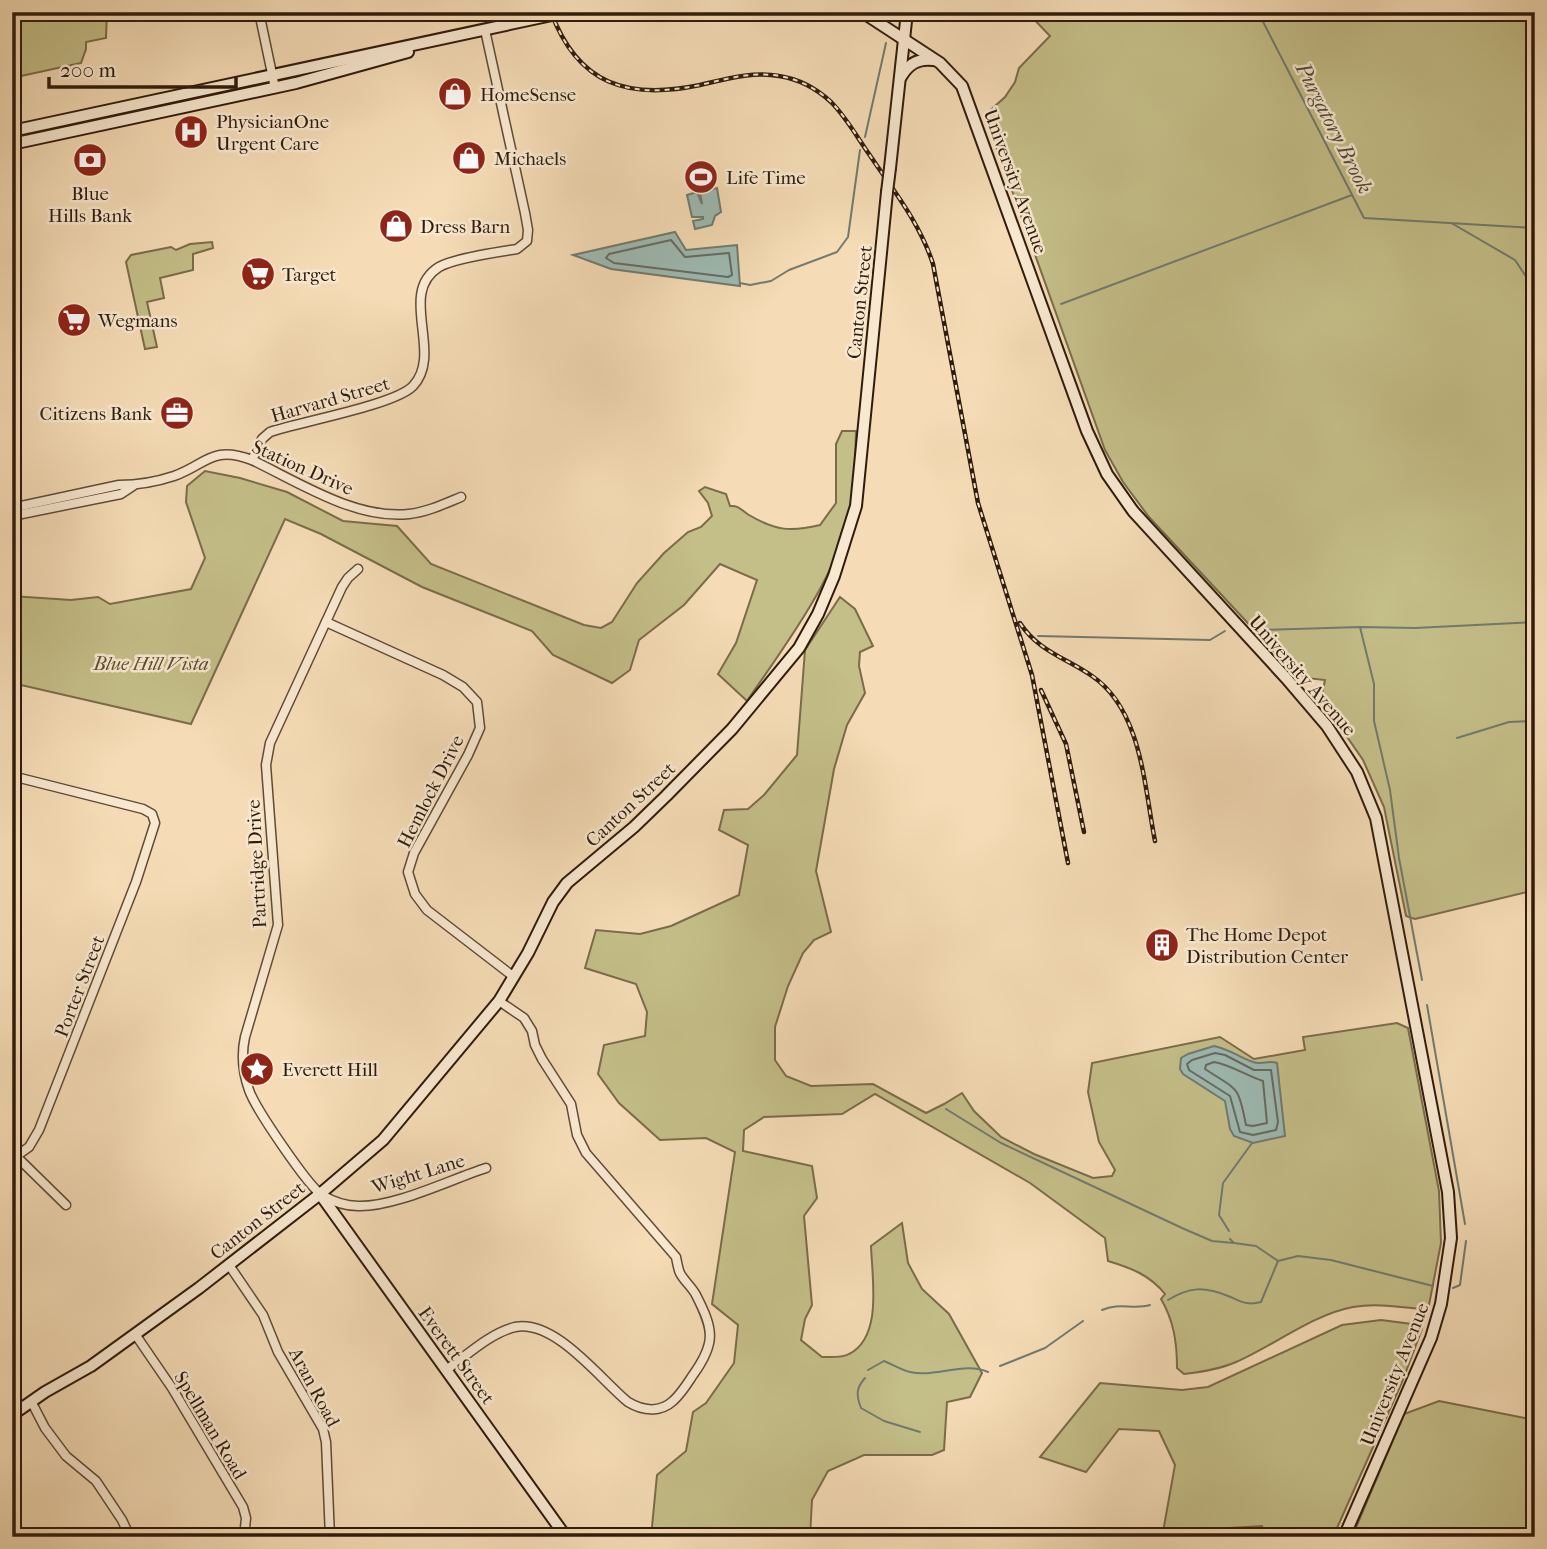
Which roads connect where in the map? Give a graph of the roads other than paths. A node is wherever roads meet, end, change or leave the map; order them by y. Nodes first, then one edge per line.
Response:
1 (259, 12) edge
2 (862, 12) edge
3 (891, 12) edge
4 (907, 12) edge
5 (563, 13) edge
6 (485, 30) junction
7 (904, 40) junction
8 (430, 43) junction
9 (940, 63) junction
10 (272, 75) junction
11 (900, 80) junction
12 (275, 88) junction
13 (12, 131) edge
14 (12, 144) edge
15 (252, 460) junction
16 (135, 485) junction
17 (461, 497) dead end
18 (12, 508) edge
19 (12, 516) edge
20 (358, 569) dead end
21 (326, 622) junction
22 (12, 776) edge
23 (514, 977) junction
24 (499, 1001) junction
25 (14, 1158) edge
26 (486, 1168) dead end
27 (320, 1194) junction
28 (66, 1205) dead end
29 (229, 1265) junction
30 (135, 1334) junction
31 (446, 1370) junction
32 (30, 1401) junction
33 (13, 1412) edge
34 (12, 1525) edge
35 (19, 1537) edge
36 (130, 1537) edge
37 (244, 1537) edge
38 (330, 1537) edge
39 (566, 1537) edge
40 (1345, 1537) edge

1 - 10 street
2 - 3 main road
2 - 7 main road, University Avenue
4 - 7 main road, Canton Street
5 - 6 main road
6 - 8 main road
6 - 15 street, Harvard Street
7 - 9 main road, University Avenue
7 - 11 main road, Canton Street
8 - 10 main road
8 - 12 main road
9 - 11 main road
9 - 40 main road, University Avenue
10 - 12 street
10 - 13 main road
11 - 23 main road, Canton Street, bridge
12 - 14 main road
15 - 16 street, Station Drive
15 - 17 street, Station Drive
16 - 18 street, Station Drive
16 - 19 street, Station Drive
20 - 21 street, Partridge Drive
21 - 23 street, Hemlock Drive
21 - 27 street, Partridge Drive
22 - 25 street, Porter Street
23 - 24 main road, Canton Street
24 - 27 main road, Canton Street
24 - 31 street
25 - 28 street
26 - 27 street, Wight Lane
27 - 29 main road, Canton Street
27 - 31 main road, Everett Street
29 - 30 main road, Canton Street
29 - 38 street, Aran Road
30 - 32 main road, Canton Street
30 - 37 street, Spellman Road
31 - 39 main road, Everett Street
32 - 33 main road, Canton Street
32 - 36 street
34 - 35 street

